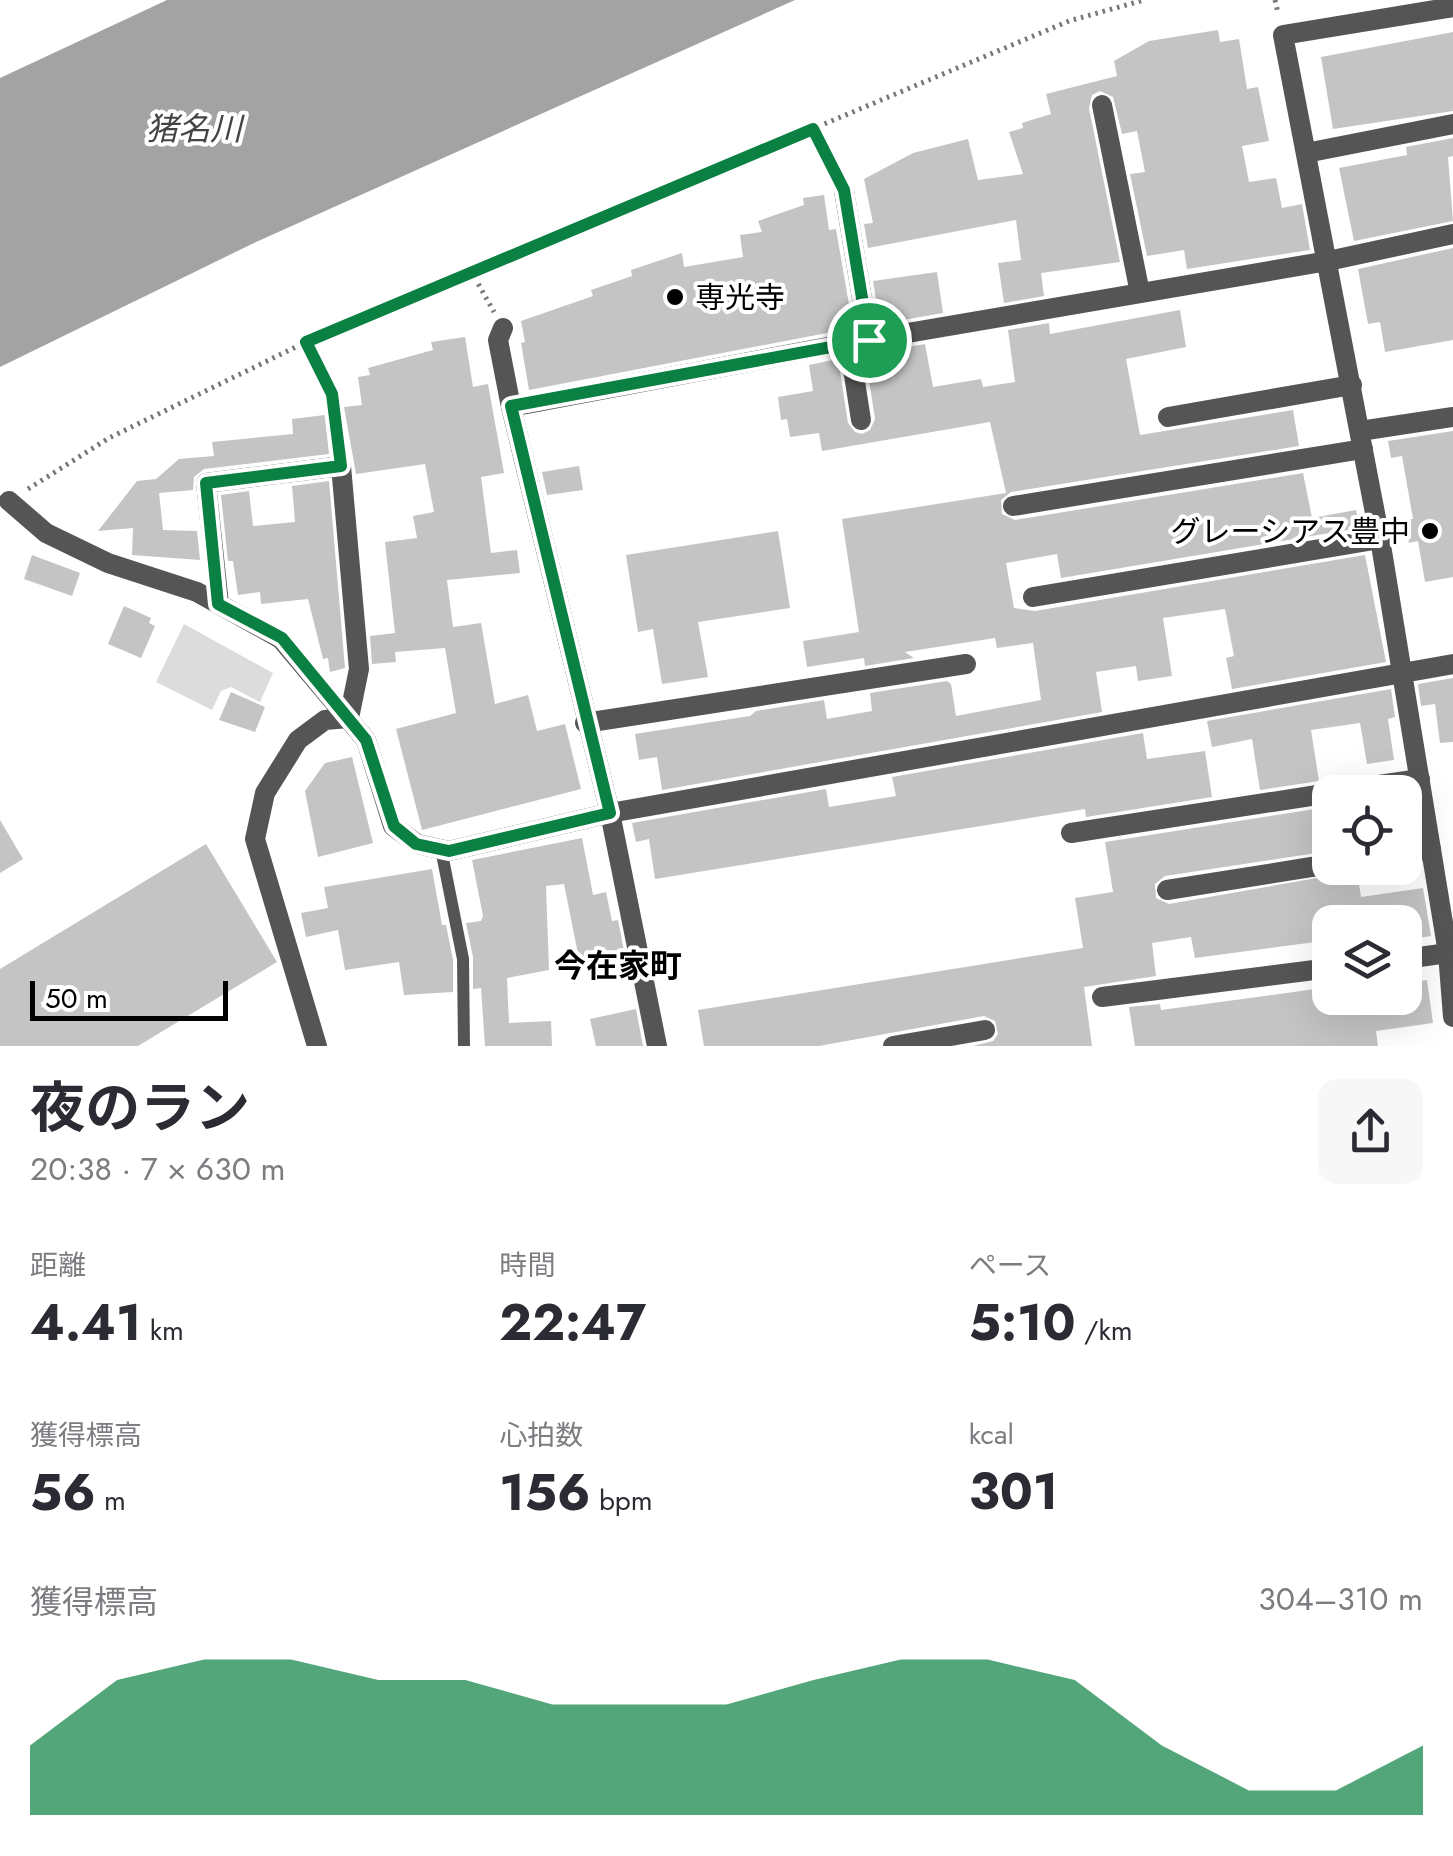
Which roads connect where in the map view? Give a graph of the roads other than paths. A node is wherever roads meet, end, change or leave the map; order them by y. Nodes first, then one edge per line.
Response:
1 (1453, 7) edge
2 (1102, 105) dead end
3 (1453, 124) edge
4 (1306, 152) junction
5 (844, 190) road end
6 (1453, 234) edge
7 (1328, 261) junction
8 (1140, 293) junction
9 (503, 328) road end
10 (859, 342) junction
11 (1352, 385) junction
12 (332, 394) road end
13 (511, 406) junction
14 (1168, 417) dead end
15 (1453, 417) edge
16 (862, 420) dead end
17 (1362, 440) junction
18 (341, 466) junction
19 (8, 501) road end
20 (1013, 506) dead end
21 (1380, 539) junction
22 (1033, 597) dead end
23 (218, 604) junction
24 (966, 664) dead end
25 (1453, 664) edge
26 (1402, 671) junction
27 (348, 718) junction
28 (586, 724) junction
29 (1419, 775) edge
30 (1422, 792) edge
31 (1312, 796) edge
32 (610, 813) junction
33 (1071, 833) dead end
34 (441, 849) junction
35 (1431, 849) junction
36 (1422, 850) edge
37 (1312, 867) edge
38 (1167, 890) dead end
39 (1448, 953) junction
40 (1422, 957) edge
41 (1312, 970) edge
42 (1102, 997) dead end
43 (1453, 1017) edge
44 (986, 1030) dead end
45 (317, 1046) edge
46 (464, 1046) edge
47 (658, 1046) edge
48 (893, 1046) edge

1 - 4 street
2 - 8 street
3 - 4 street
4 - 7 street
5 - 10 street
6 - 7 street
7 - 8 street
7 - 11 street
8 - 10 street
9 - 13 street
10 - 13 street
10 - 16 street
11 - 14 street
11 - 17 street
12 - 18 lane
13 - 28 street
15 - 17 street
17 - 20 street
17 - 21 street
18 - 23 street
18 - 27 street
19 - 23 street
21 - 22 street
21 - 26 street
23 - 27 street
24 - 28 street
25 - 26 street
26 - 29 street
26 - 32 street
27 - 34 street
27 - 45 street
28 - 32 street
30 - 35 street
31 - 33 street
32 - 34 street
32 - 47 street
34 - 46 lane
35 - 36 street
35 - 39 street
37 - 38 street
39 - 40 street
39 - 43 street
41 - 42 street
44 - 48 street

